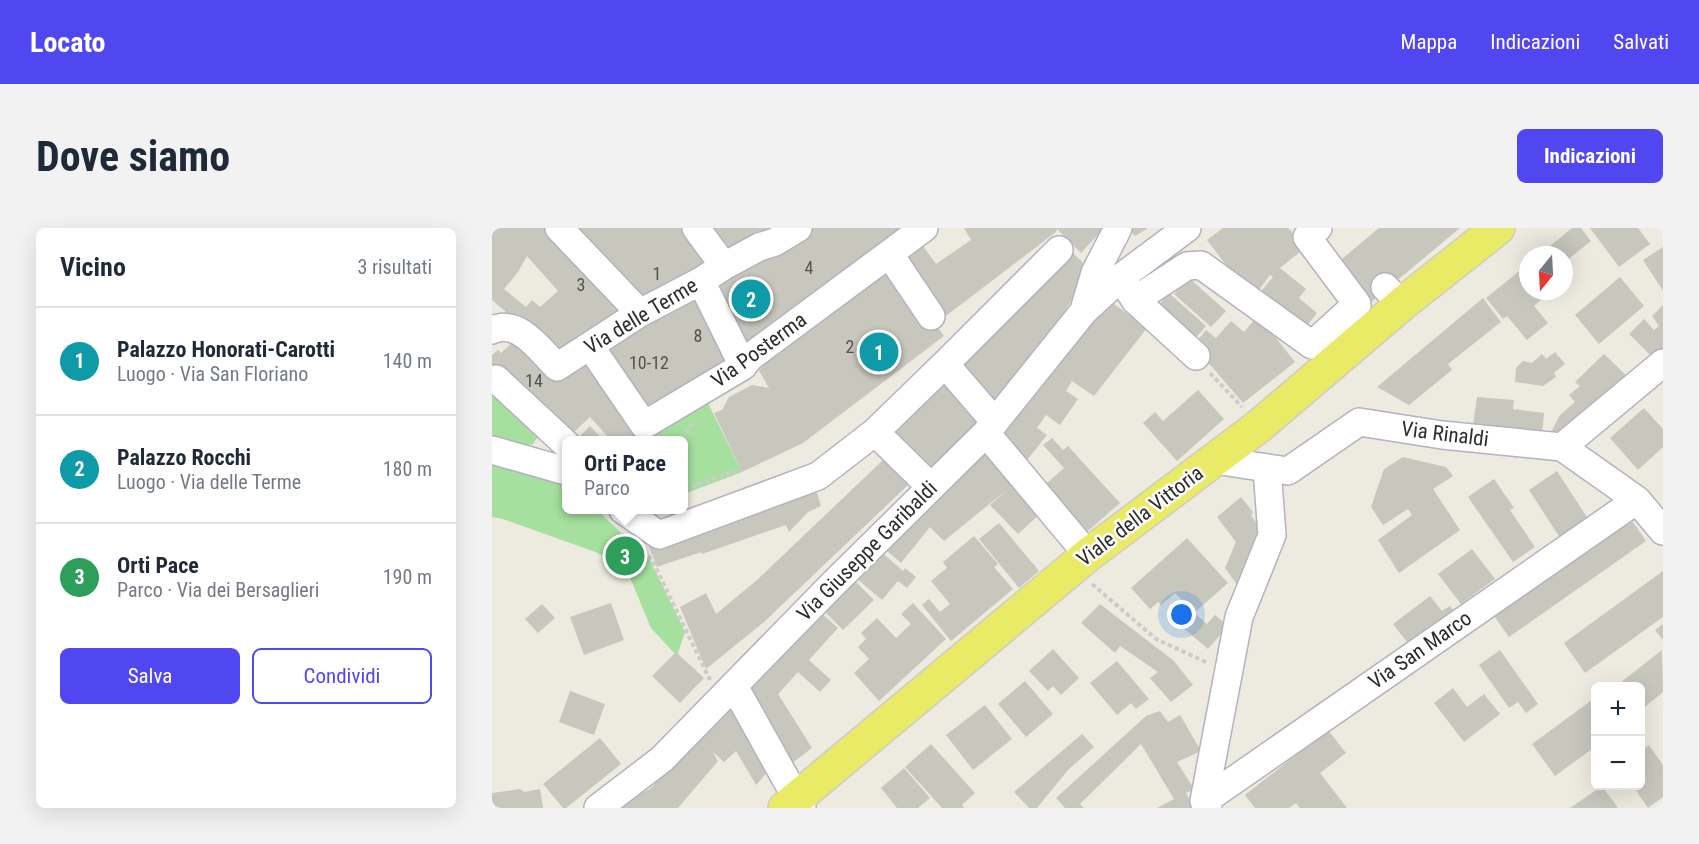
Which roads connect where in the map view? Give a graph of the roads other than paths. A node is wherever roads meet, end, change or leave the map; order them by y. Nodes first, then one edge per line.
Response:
1 (559, 228) edge
2 (696, 228) edge
3 (798, 228) edge
4 (924, 228) edge
5 (1118, 228) edge
6 (1187, 228) edge
7 (1318, 228) edge
8 (1498, 228) edge
9 (1059, 250) dead end
10 (890, 255) junction
11 (724, 266) junction
12 (1120, 278) junction
13 (701, 281) junction
14 (1135, 300) junction
15 (1084, 311) junction
16 (639, 313) junction
17 (931, 316) dead end
18 (493, 322) edge
19 (590, 346) junction
20 (1196, 356) road end
21 (945, 363) junction
22 (1663, 363) edge
23 (743, 366) junction
24 (496, 379) dead end
25 (875, 432) junction
26 (992, 433) junction
27 (562, 439) edge
28 (1562, 447) junction
29 (492, 450) edge
30 (1214, 460) junction
31 (1267, 469) junction
32 (562, 470) edge
33 (932, 487) junction
34 (1636, 500) junction
35 (629, 514) edge
36 (1663, 531) edge
37 (1080, 561) junction
38 (727, 693) junction
39 (1206, 804) edge
40 (795, 805) edge
41 (598, 808) edge

1 - 16 street
2 - 11 street
3 - 11 street, Via delle Terme
4 - 10 street, Via Posterma
5 - 15 street
6 - 12 street, Via Giuseppe Garibaldi
7 - 14 street
8 - 30 main road, Viale della Vittoria
9 - 21 street
10 - 17 street
10 - 23 street, Via Posterma
11 - 13 street, Via delle Terme
12 - 14 street
12 - 15 street, Via Giuseppe Garibaldi
13 - 16 street, Via delle Terme
13 - 23 street
14 - 20 street
15 - 26 street, Via Giuseppe Garibaldi
16 - 19 street, Via delle Terme
18 - 19 street, Via delle Terme
19 - 23 street, Via Posterma
21 - 25 street
21 - 26 street
22 - 28 street
24 - 27 street
25 - 33 street
25 - 35 street
26 - 33 street, Via Giuseppe Garibaldi
26 - 37 street
28 - 31 street, Via Rinaldi
28 - 34 street
29 - 32 street
30 - 31 street, Via Rinaldi
30 - 37 main road, Viale della Vittoria
31 - 39 street
33 - 38 street, Via Giuseppe Garibaldi
34 - 36 street
34 - 39 street, Via San Marco
37 - 40 main road, Viale della Vittoria
38 - 40 street
38 - 41 street, Via Giuseppe Garibaldi

